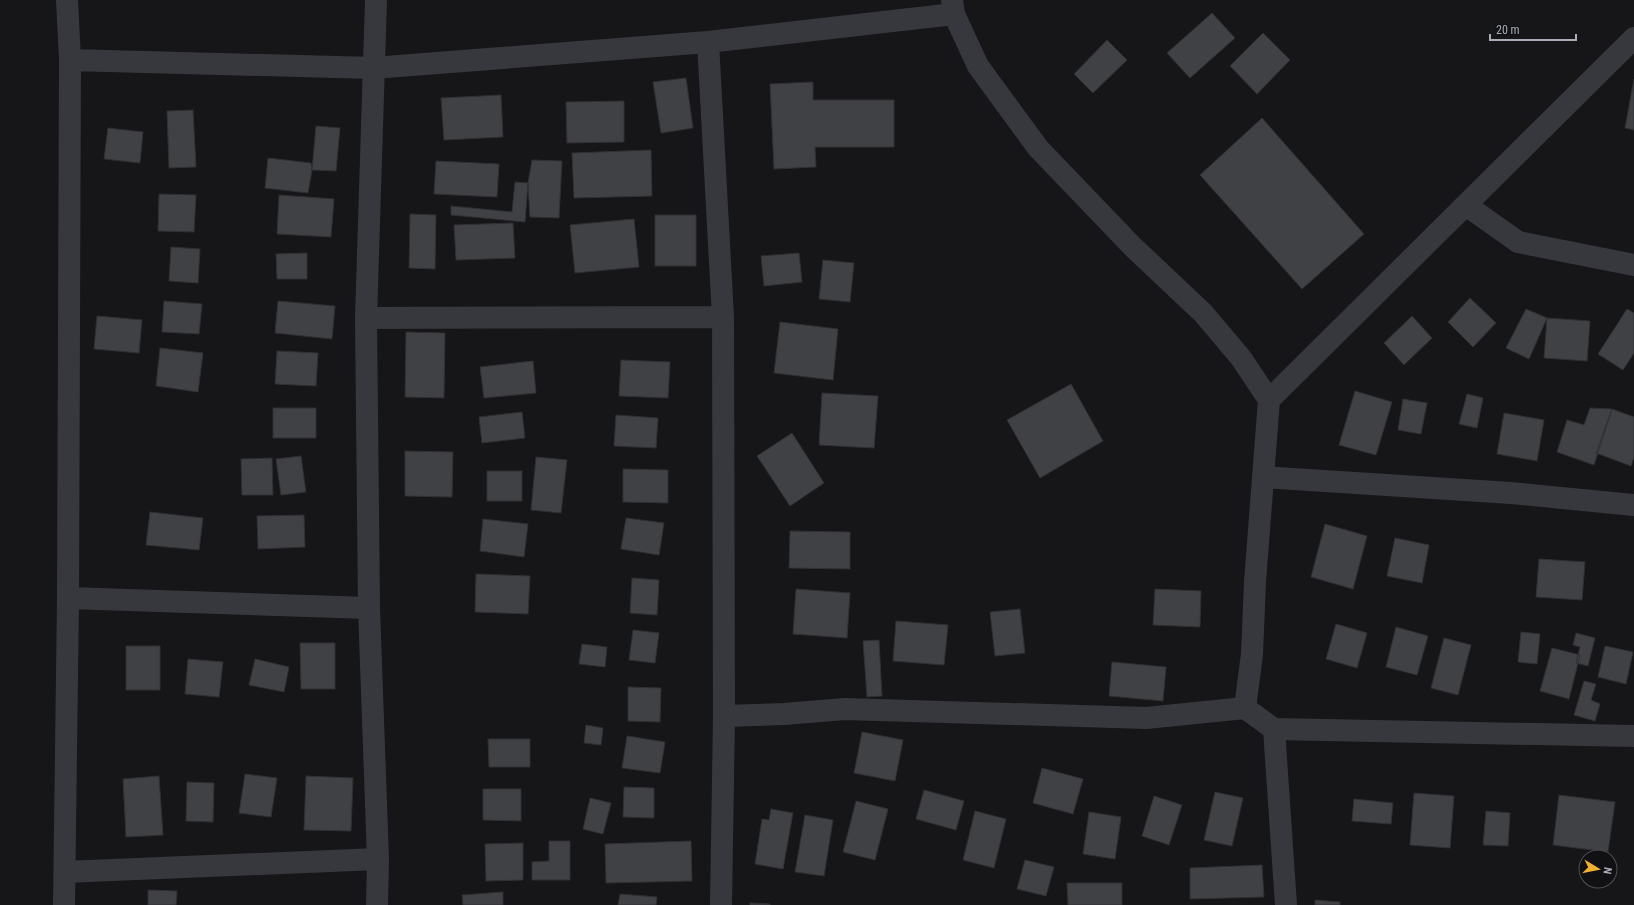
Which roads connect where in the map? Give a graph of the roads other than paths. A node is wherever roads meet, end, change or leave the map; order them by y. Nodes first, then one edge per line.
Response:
1 (67, 0) edge
2 (376, 0) edge
3 (953, 7) edge
4 (1634, 38) edge
5 (708, 42) junction
6 (70, 60) junction
7 (373, 68) junction
8 (1466, 205) junction
9 (1634, 265) edge
10 (723, 317) junction
11 (366, 318) junction
12 (1269, 400) junction
13 (1263, 477) junction
14 (1634, 505) edge
15 (68, 598) junction
16 (369, 608) junction
17 (1246, 708) junction
18 (724, 716) junction
19 (1274, 729) junction
20 (1634, 736) edge
21 (378, 858) junction
22 (65, 872) junction
23 (64, 905) edge
24 (377, 905) edge
25 (721, 905) edge
26 (1286, 905) edge

1 - 6 street
2 - 7 street
3 - 5 street
3 - 12 street
4 - 8 street
5 - 7 street
5 - 10 street
6 - 7 street
6 - 15 street
7 - 11 street
8 - 9 street
8 - 12 street
10 - 11 street
10 - 18 street
11 - 16 street
12 - 13 street
13 - 14 street
13 - 17 street
15 - 16 street
15 - 22 street
16 - 21 street
17 - 18 street
17 - 19 street
18 - 25 street
19 - 20 street
19 - 26 street
21 - 22 street
21 - 24 street
22 - 23 street

